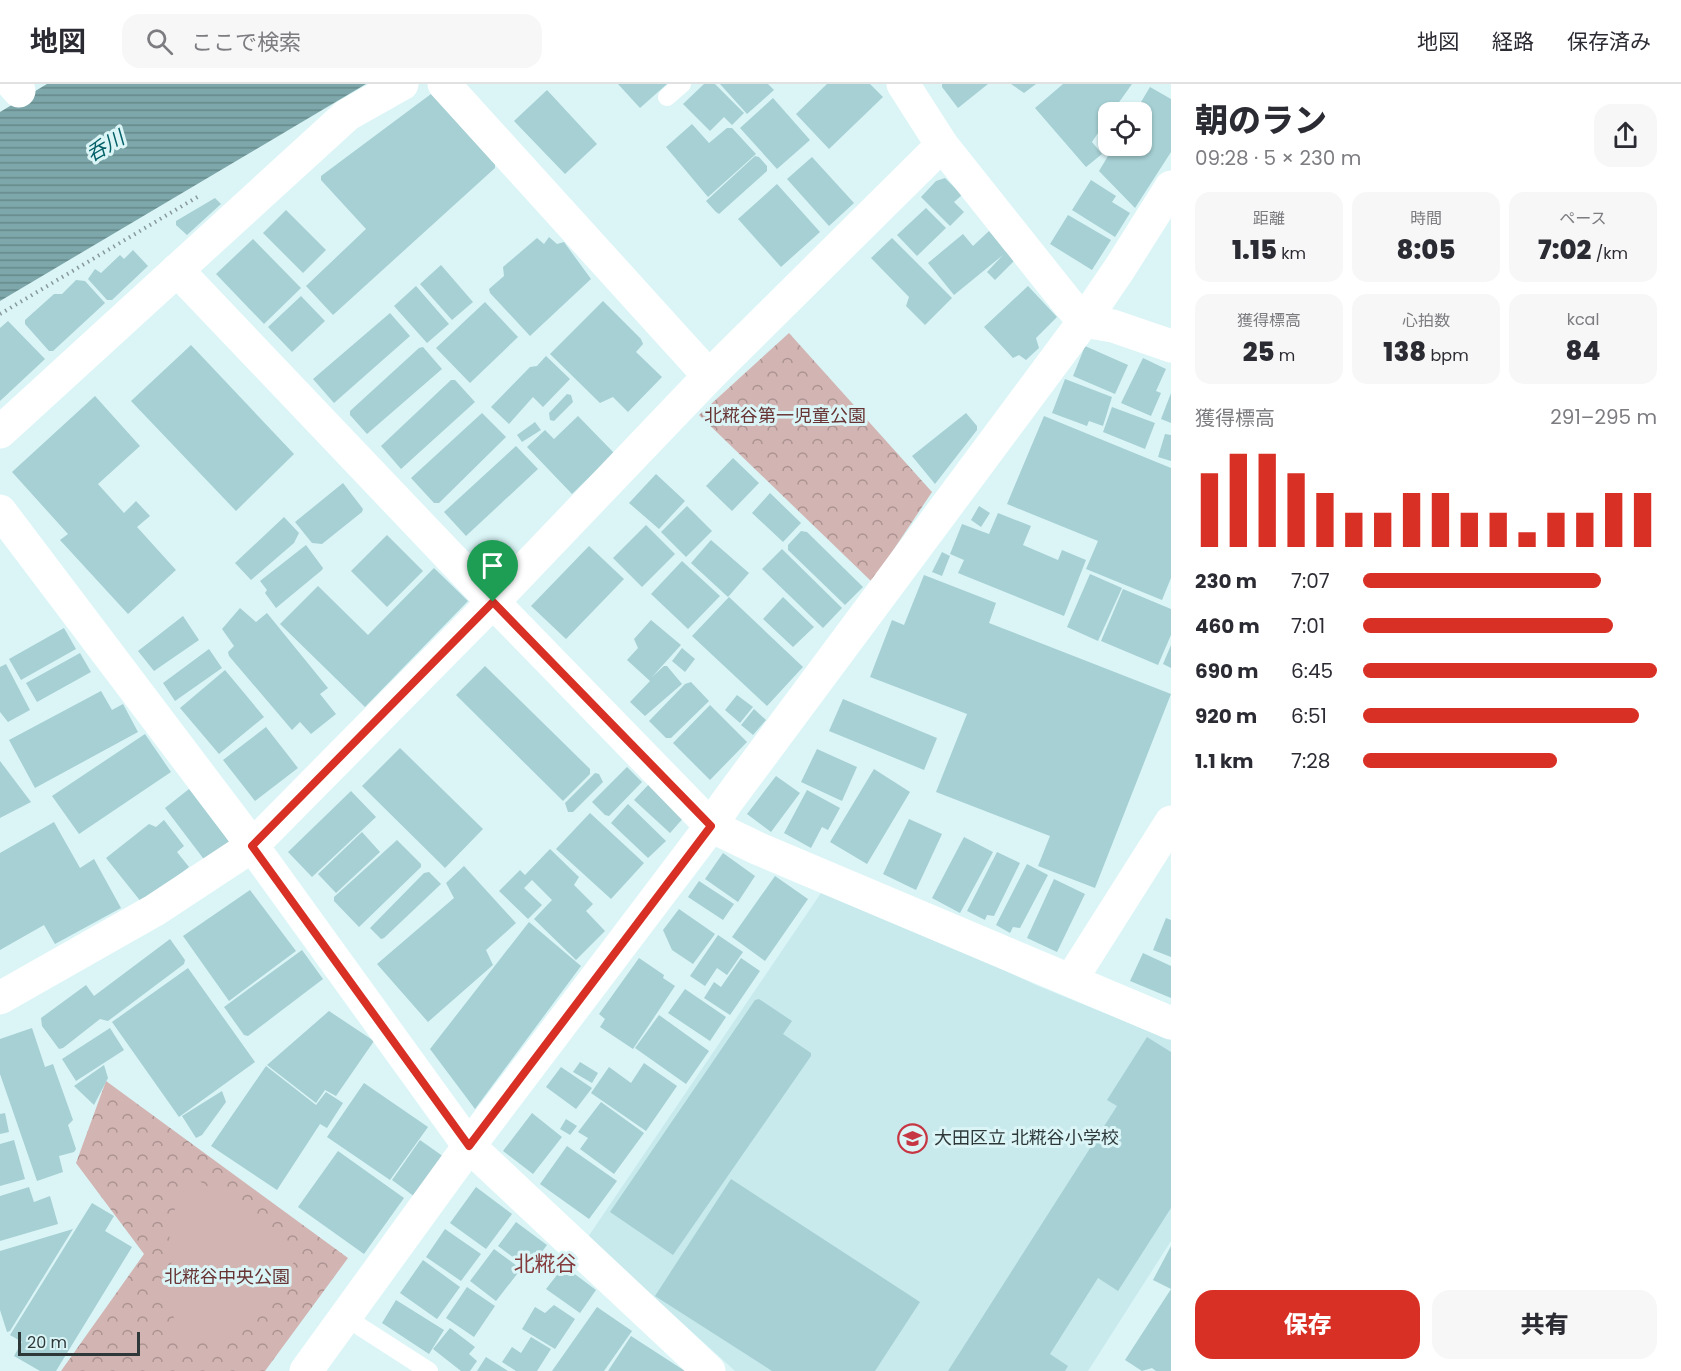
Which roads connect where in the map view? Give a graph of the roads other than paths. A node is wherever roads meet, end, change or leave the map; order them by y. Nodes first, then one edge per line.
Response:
1 (402, 84) edge
2 (444, 84) edge
3 (682, 84) edge
4 (910, 87) edge
5 (667, 97) dead end
6 (942, 145) junction
7 (1171, 187) edge
8 (177, 270) junction
9 (1084, 321) junction
10 (1171, 346) edge
11 (709, 376) junction
12 (0, 432) edge
13 (0, 511) edge
14 (493, 602) junction
15 (1171, 822) edge
16 (711, 826) junction
17 (252, 846) junction
18 (1069, 989) junction
19 (0, 998) edge
20 (1171, 1023) edge
21 (469, 1146) junction
22 (345, 1317) junction
23 (306, 1371) edge
24 (429, 1371) edge
25 (709, 1371) edge

1 - 8 street
2 - 11 street
3 - 5 lane
4 - 6 street
6 - 9 street
6 - 11 street
7 - 9 street
8 - 12 street
8 - 14 street
9 - 10 street
9 - 16 street
11 - 14 street
13 - 17 street
14 - 16 street
14 - 17 street
15 - 18 street
16 - 18 street
16 - 21 street
17 - 19 street
17 - 21 street
18 - 20 street
21 - 22 street
21 - 25 street
22 - 23 street
22 - 24 lane

